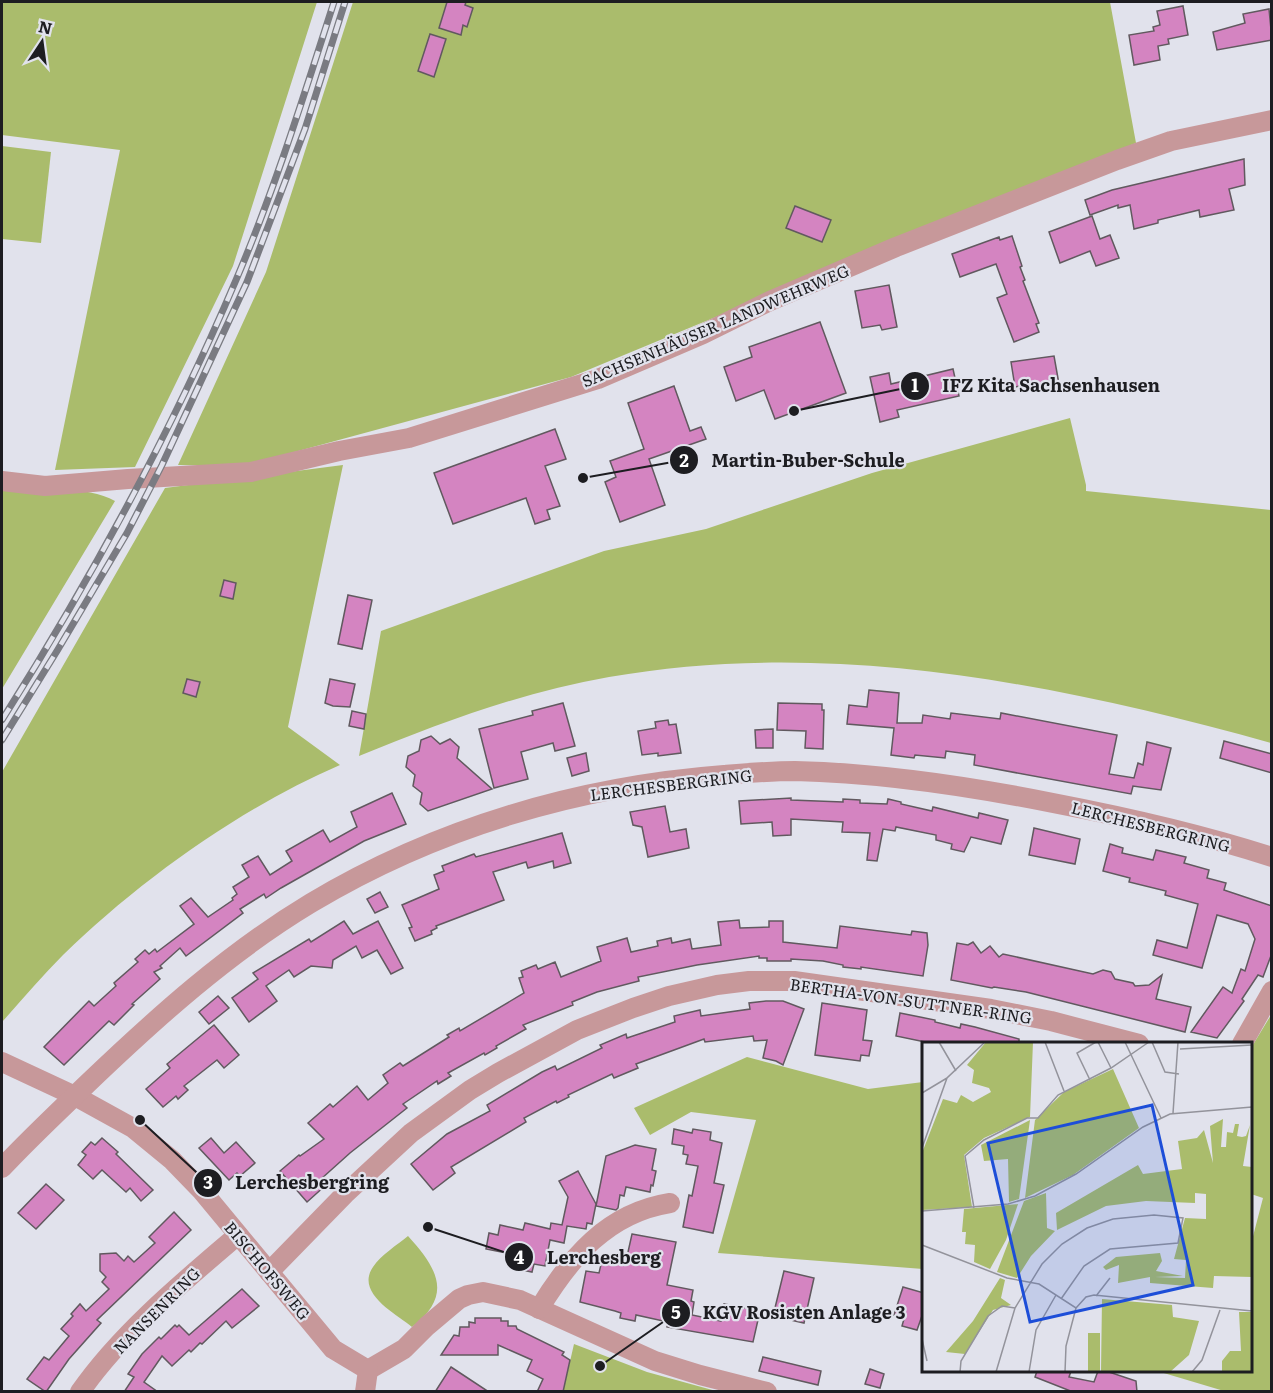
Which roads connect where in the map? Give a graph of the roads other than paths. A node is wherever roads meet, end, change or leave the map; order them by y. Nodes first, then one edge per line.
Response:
1 (1272, 120) edge
2 (2, 481) edge
3 (1272, 857) edge
4 (1272, 991) edge
5 (1131, 1042) edge
6 (1243, 1042) edge
7 (2, 1062) edge
8 (75, 1096) junction
9 (2, 1168) edge
10 (670, 1203) dead end
11 (238, 1234) junction
12 (269, 1272) junction
13 (539, 1309) junction
14 (368, 1370) junction
15 (80, 1392) edge
16 (365, 1392) edge
17 (767, 1392) edge

1 - 2 street, SACHSENHÄUSER LANDWEHRWEG
3 - 8 street, LERCHESBERGRING
4 - 6 street
5 - 12 street, BERTHA-VON-SUTTNER-RING
7 - 8 street, BISCHOFSWEG
8 - 9 street, LERCHESBERGRING
8 - 11 street, BISCHOFSWEG
10 - 13 street
11 - 12 street, BISCHOFSWEG
11 - 15 street, NANSENRING
12 - 14 street, BISCHOFSWEG
13 - 14 street
13 - 17 street
14 - 16 street

